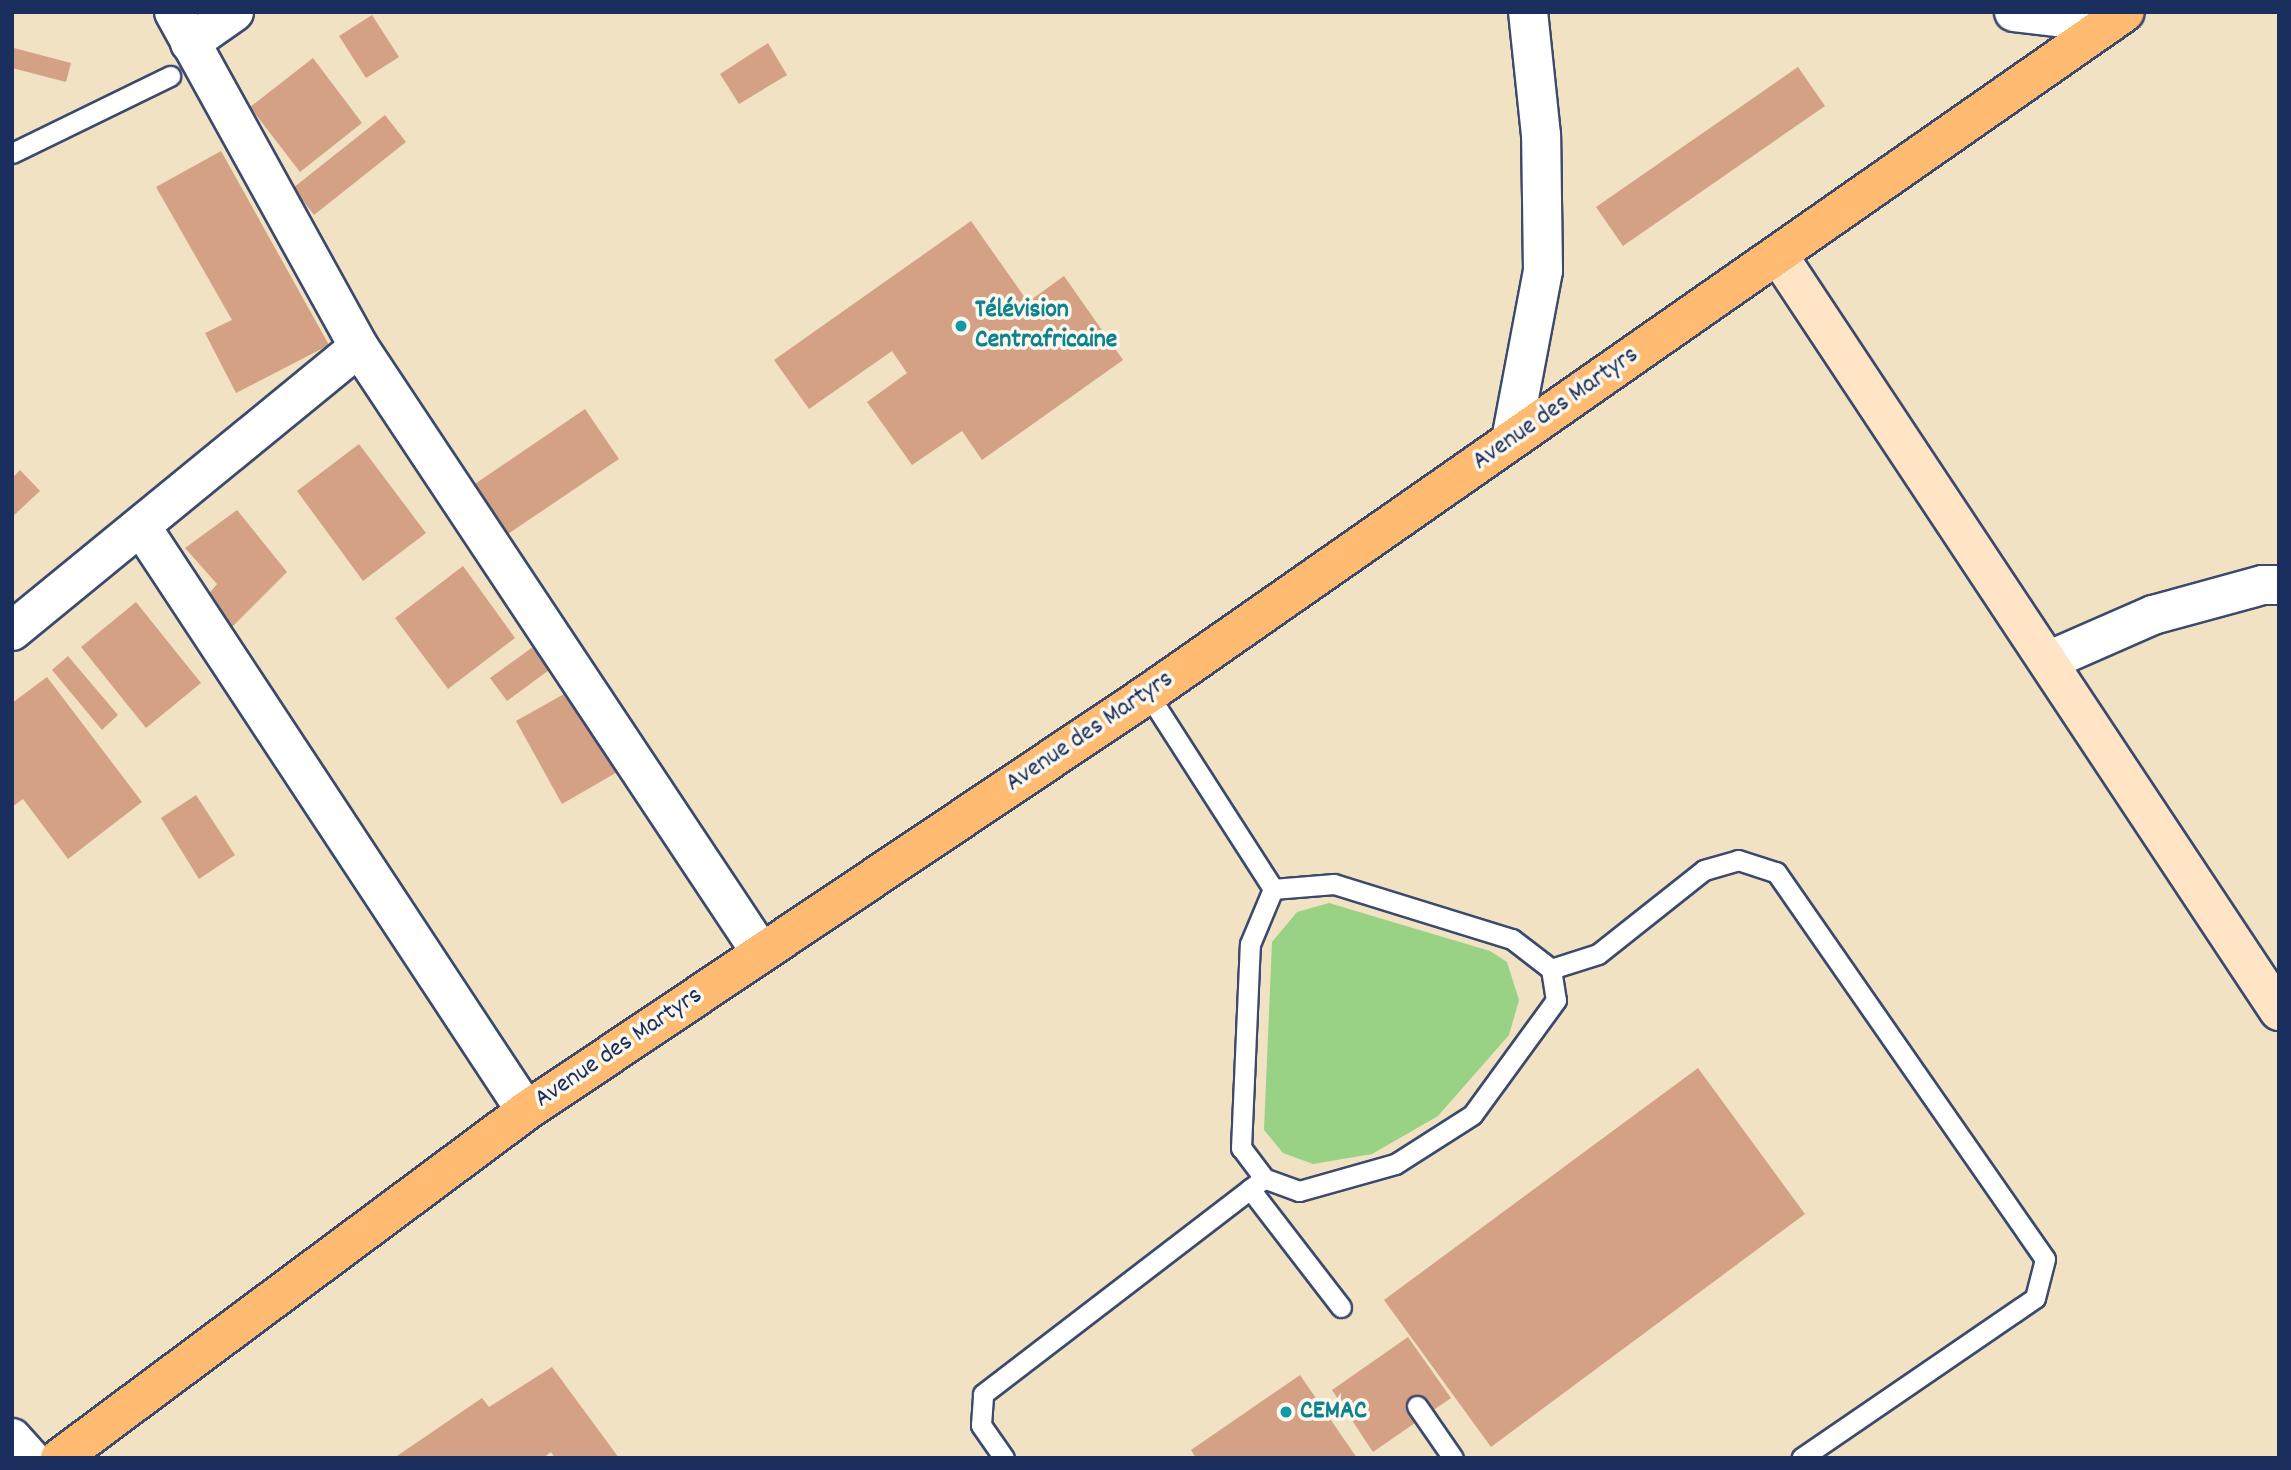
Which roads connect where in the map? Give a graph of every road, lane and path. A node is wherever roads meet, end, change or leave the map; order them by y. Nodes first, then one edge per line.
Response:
1 (234, 12) edge
2 (1528, 12) edge
3 (2014, 12) edge
4 (2116, 18) edge
5 (182, 28) edge
6 (170, 76) dead end
7 (12, 153) edge
8 (1778, 254) junction
9 (359, 347) junction
10 (1511, 440) junction
11 (142, 528) junction
12 (2279, 585) edge
13 (12, 631) edge
14 (2048, 662) junction
15 (1148, 694) junction
16 (1273, 889) junction
17 (760, 951) junction
18 (1552, 969) junction
19 (2279, 1011) edge
20 (526, 1111) junction
21 (1257, 1184) junction
22 (1340, 1307) dead end
23 (1417, 1406) dead end
24 (12, 1438) edge
25 (30, 1458) edge
26 (60, 1458) edge
27 (1004, 1458) edge
28 (1453, 1458) edge
29 (1801, 1458) edge

1 - 5 street
2 - 10 street
3 - 4 street
4 - 8 main road, Avenue des Martyrs
5 - 9 street
6 - 7 lane
8 - 10 main road, Avenue des Martyrs
8 - 14 street
9 - 11 street
9 - 17 street
10 - 15 main road, Avenue des Martyrs
11 - 13 street
11 - 20 street
12 - 14 street
14 - 19 street
15 - 16 lane
15 - 17 main road, Avenue des Martyrs
16 - 18 lane
16 - 21 lane
17 - 20 main road, Avenue des Martyrs
18 - 21 lane
18 - 29 lane
20 - 26 main road, Avenue des Martyrs
21 - 22 lane
21 - 27 lane
23 - 28 lane
24 - 25 street

